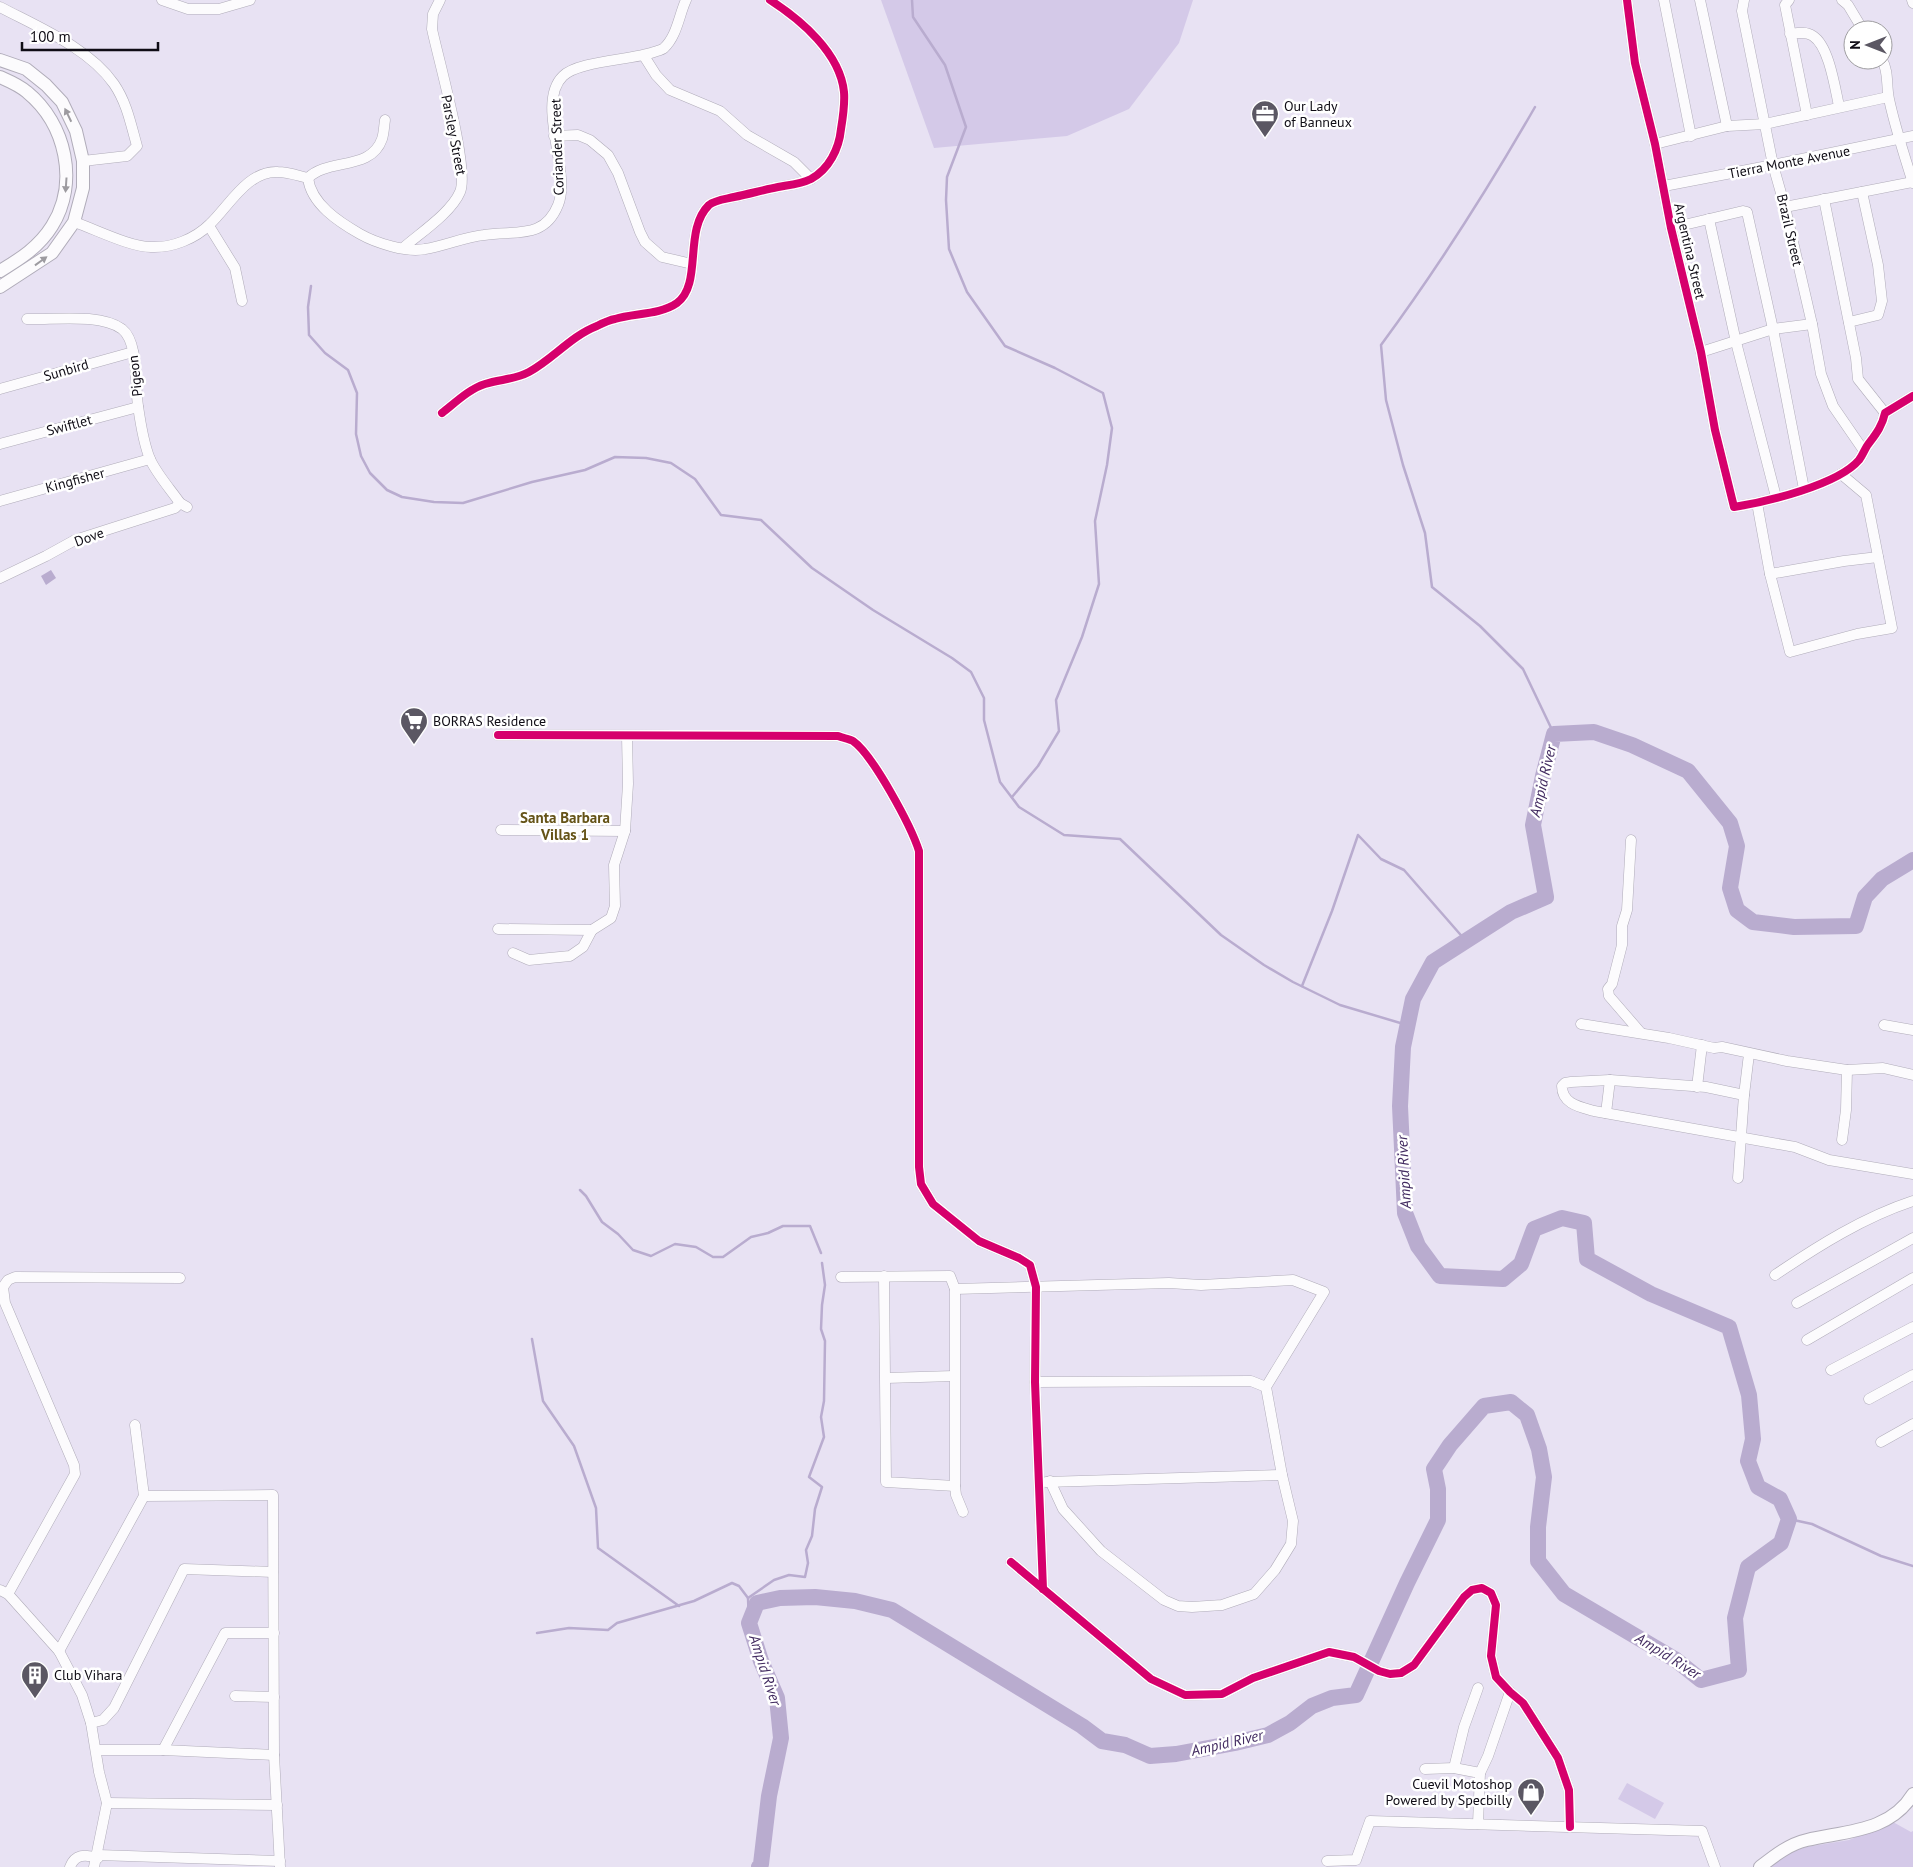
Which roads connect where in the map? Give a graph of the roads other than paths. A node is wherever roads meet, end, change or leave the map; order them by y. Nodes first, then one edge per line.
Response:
1 (162, 0) edge
2 (250, 0) edge
3 (440, 0) edge
4 (686, 0) edge
5 (770, 0) edge
6 (1627, 0) edge
7 (1664, 0) edge
8 (1700, 0) edge
9 (1744, 0) edge
10 (1789, 0) edge
11 (1842, 0) edge
12 (0, 7) edge
13 (1858, 20) edge
14 (1790, 34) junction
15 (644, 56) junction
16 (0, 60) edge
17 (1885, 70) edge
18 (0, 76) edge
19 (1888, 97) junction
20 (1840, 106) junction
21 (1807, 115) junction
22 (385, 120) dead end
23 (1765, 124) junction
24 (1727, 126) junction
25 (554, 136) junction
26 (1691, 136) junction
27 (1913, 136) edge
28 (1899, 139) junction
29 (1655, 144) junction
30 (83, 161) junction
31 (1773, 165) junction
32 (308, 178) junction
33 (811, 178) junction
34 (1913, 182) edge
35 (1664, 186) junction
36 (1862, 192) junction
37 (1824, 199) junction
38 (1785, 207) junction
39 (1708, 220) junction
40 (74, 222) junction
41 (210, 226) junction
42 (1671, 228) junction
43 (403, 248) junction
44 (692, 264) junction
45 (0, 271) edge
46 (0, 287) edge
47 (242, 301) dead end
48 (27, 319) dead end
49 (1849, 322) junction
50 (1812, 324) junction
51 (1773, 329) junction
52 (1736, 342) junction
53 (133, 352) junction
54 (1701, 352) junction
55 (0, 389) edge
56 (1913, 396) edge
57 (138, 407) junction
58 (442, 413) dead end
59 (1885, 413) junction
60 (0, 444) edge
61 (1864, 451) junction
62 (150, 459) junction
63 (1841, 474) junction
64 (1804, 489) junction
65 (1776, 497) junction
66 (0, 501) edge
67 (1757, 503) junction
68 (184, 505) joint
69 (1878, 557) junction
70 (1770, 574) junction
71 (0, 578) edge
72 (498, 735) dead end
73 (628, 736) junction
74 (501, 830) dead end
75 (625, 831) junction
76 (1631, 840) dead end
77 (498, 929) dead end
78 (592, 930) junction
79 (513, 953) dead end
80 (1580, 1024) dead end
81 (1884, 1025) dead end
82 (1913, 1030) edge
83 (1641, 1034) junction
84 (1702, 1045) junction
85 (1749, 1054) junction
86 (1847, 1070) junction
87 (1913, 1075) edge
88 (1610, 1080) junction
89 (1697, 1087) junction
90 (1744, 1095) junction
91 (1606, 1113) junction
92 (1740, 1136) junction
93 (1842, 1140) dead end
94 (1913, 1174) edge
95 (1738, 1178) dead end
96 (1913, 1201) edge
97 (1913, 1238) edge
98 (1775, 1275) dead end
99 (884, 1276) junction
100 (840, 1277) dead end
101 (180, 1278) dead end
102 (1913, 1278) edge
103 (1036, 1287) junction
104 (955, 1289) junction
105 (1797, 1304) dead end
106 (1913, 1327) edge
107 (1807, 1340) dead end
108 (1831, 1370) dead end
109 (1913, 1375) edge
110 (954, 1376) junction
111 (886, 1378) junction
112 (1035, 1382) junction
113 (1266, 1387) junction
114 (1869, 1398) dead end
115 (1913, 1424) edge
116 (135, 1425) dead end
117 (1881, 1442) dead end
118 (1282, 1475) junction
119 (1050, 1481) junction
120 (1038, 1482) junction
121 (955, 1486) junction
122 (144, 1496) junction
123 (963, 1512) dead end
124 (1011, 1562) dead end
125 (272, 1572) junction
126 (1044, 1589) junction
127 (4, 1592) edge
128 (274, 1633) junction
129 (59, 1651) junction
130 (1478, 1688) dead end
131 (1510, 1692) junction
132 (235, 1696) dead end
133 (274, 1697) junction
134 (91, 1723) junction
135 (96, 1750) junction
136 (163, 1750) junction
137 (274, 1756) junction
138 (1454, 1768) junction
139 (1425, 1770) dead end
140 (1480, 1772) junction
141 (1913, 1794) edge
142 (107, 1803) junction
143 (277, 1805) junction
144 (1478, 1824) junction
145 (1570, 1827) junction
146 (97, 1860) edge
147 (1327, 1860) dead end
148 (221, 1864) edge
149 (280, 1864) edge
150 (70, 1867) edge
151 (1715, 1867) edge
152 (1760, 1867) edge

1 - 2 street
3 - 43 street, Parsley Street
4 - 15 street, Coriander Street
5 - 33 street
6 - 29 street, Argentina Street
7 - 26 street
8 - 24 street
9 - 23 street, Brazil Street
10 - 14 street
11 - 13 street
12 - 30 street
14 - 20 street
14 - 21 street
15 - 25 street, Coriander Street
15 - 33 street
30 -> 16 street
17 - 19 street
18 -> 45 street
19 - 20 street
19 - 28 street
20 - 21 street
21 - 23 street
22 - 32 street
23 - 24 street
23 - 31 street, Brazil Street
24 - 26 street
25 - 43 street, Coriander Street
25 - 44 street
26 - 29 street
27 - 28 street, Tierra Monte Avenue
28 - 31 street, Tierra Monte Avenue
28 - 34 street
29 - 35 street, Argentina Street
30 - 40 street
31 - 35 street, Tierra Monte Avenue
31 - 38 street, Brazil Street
32 - 41 street
32 - 43 street, Coriander Street
33 - 44 street
34 - 36 street
35 - 42 street, Argentina Street
36 - 37 street
36 - 49 street
37 - 38 street
37 - 49 street
38 - 50 street, Brazil Street
39 - 42 street
39 - 51 street
39 - 52 street
40 - 41 street
46 -> 40 street
41 - 47 street
42 - 54 street, Argentina Street
44 - 58 street
48 - 53 street, Pigeon
49 - 59 street
50 - 51 street
50 - 61 street, Brazil Street
51 - 52 street
51 - 64 street
52 - 54 street
52 - 65 street
53 - 55 street, Sunbird
53 - 57 street, Pigeon
54 - 67 street, Argentina Street
56 - 59 street
57 - 60 street, Swiftlet
57 - 62 street, Pigeon
59 - 61 street
61 - 63 street
62 - 66 street, Kingfisher
62 - 68 street, Pigeon
63 - 64 street
63 - 69 street
64 - 65 street
65 - 67 street
67 - 70 street
68 - 71 street, Dove
69 - 70 street
69 - 70 street
72 - 73 street
73 - 75 street
73 - 103 street
74 - 75 street
75 - 78 street
76 - 83 street
77 - 78 street
78 - 79 street
80 - 83 street
81 - 82 street
83 - 84 street
84 - 85 street
84 - 89 street
85 - 86 street
85 - 90 street
86 - 87 street
86 - 93 street
88 - 89 street
88 - 91 street
88 - 91 street
89 - 90 street
90 - 92 street
91 - 92 street
92 - 94 street
92 - 95 street
96 - 98 street
97 - 105 street
99 - 100 street
99 - 104 street
99 - 111 street
101 - 127 street
102 - 107 street
103 - 104 street
103 - 112 street
103 - 113 street
104 - 110 street
106 - 108 street
109 - 114 street
110 - 111 street
110 - 121 street
111 - 121 street
112 - 113 street
112 - 120 street
113 - 118 street
115 - 117 street
116 - 122 street
118 - 119 street
118 - 119 street
119 - 120 street
120 - 126 street
121 - 123 street
122 - 125 street
122 - 129 street
124 - 126 street
125 - 128 street
125 - 134 street
126 - 131 street
127 - 129 street
128 - 133 street
128 - 136 street
129 - 134 street
130 - 138 street
131 - 140 street
131 - 145 street
132 - 133 street
133 - 137 street
134 - 135 street
135 - 136 street
135 - 142 street
136 - 137 street
137 - 143 street
138 - 139 street
138 - 140 street
140 - 144 street
141 - 152 street
142 - 143 street
142 - 146 street
143 - 149 street
144 - 145 street
144 - 147 street
145 - 151 street
146 - 148 street
146 - 150 street
148 - 149 street

